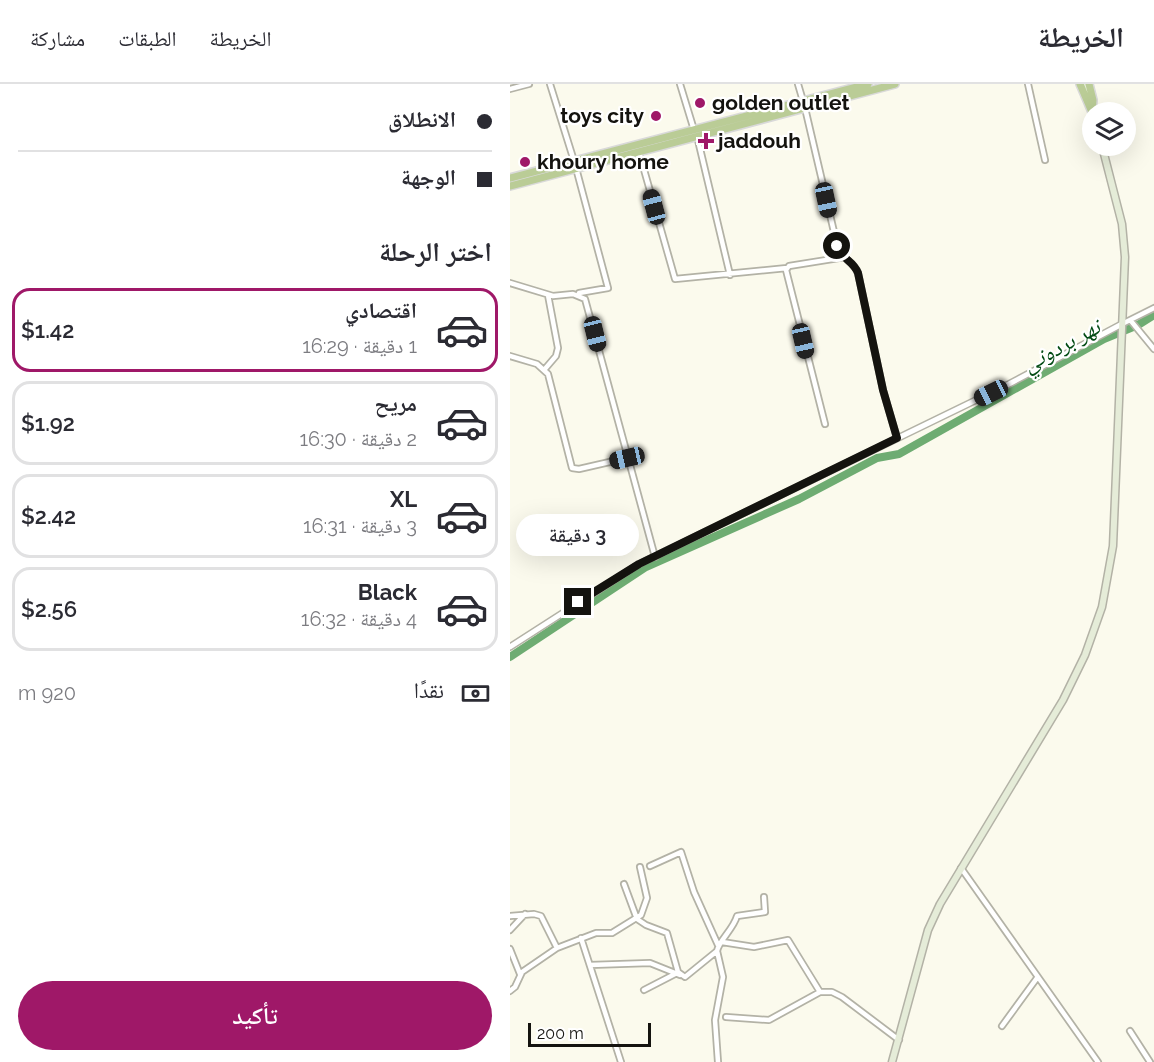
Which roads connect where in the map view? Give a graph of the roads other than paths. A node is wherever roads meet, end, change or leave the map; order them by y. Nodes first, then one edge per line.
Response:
1 (529, 84) edge
2 (550, 84) edge
3 (680, 84) edge
4 (798, 84) edge
5 (868, 84) edge
6 (895, 84) edge
7 (1028, 84) edge
8 (1087, 84) edge
9 (510, 89) edge
10 (1090, 102) edge
11 (1090, 102) edge
12 (804, 104) junction
13 (695, 133) junction
14 (639, 152) junction
15 (1104, 156) edge
16 (1045, 160) dead end
17 (575, 164) junction
18 (510, 178) edge
19 (510, 186) edge
20 (845, 257) junction
21 (787, 268) junction
22 (730, 275) junction
23 (510, 283) edge
24 (548, 294) junction
25 (573, 294) junction
26 (1154, 308) edge
27 (1132, 323) junction
28 (1122, 326) junction
29 (1154, 349) edge
30 (510, 356) edge
31 (544, 370) junction
32 (825, 424) dead end
33 (897, 438) junction
34 (627, 458) junction
35 (655, 557) junction
36 (510, 647) edge
37 (640, 867) dead end
38 (650, 867) dead end
39 (961, 868) junction
40 (624, 884) dead end
41 (764, 897) dead end
42 (525, 914) junction
43 (510, 916) edge
44 (637, 919) junction
45 (510, 930) edge
46 (581, 938) junction
47 (719, 946) junction
48 (557, 948) junction
49 (510, 949) edge
50 (590, 965) junction
51 (520, 974) junction
52 (678, 974) junction
53 (1037, 978) junction
54 (644, 990) dead end
55 (510, 991) edge
56 (820, 992) junction
57 (726, 1017) dead end
58 (1002, 1026) dead end
59 (1130, 1031) dead end
60 (899, 1040) junction
61 (621, 1062) edge
62 (718, 1062) edge
63 (892, 1062) edge
64 (1098, 1062) edge
65 (1150, 1062) edge

1 - 9 street
2 - 17 street
3 - 13 street
4 - 12 street
5 - 12 highway
6 - 12 highway
7 - 16 street
8 - 10 main road
8 - 11 highway
12 - 13 highway
12 - 20 street
13 - 14 highway
13 - 17 highway
13 - 22 street
14 - 17 highway
14 - 22 street
15 - 28 main road
17 - 18 highway
17 - 19 highway
17 - 25 street
20 - 21 street
20 - 33 street
21 - 22 street
21 - 32 street
23 - 24 street
24 - 25 street
24 - 31 street
25 - 34 street
26 - 27 street
27 - 28 street
27 - 29 street
28 - 33 street
28 - 39 main road
30 - 31 street
31 - 34 street
33 - 35 street
34 - 35 street
35 - 36 street
37 - 44 street
38 - 47 street
39 - 53 street
39 - 60 main road
40 - 44 street
41 - 47 street
42 - 43 street
42 - 45 street
42 - 48 street
44 - 46 street
44 - 52 street
46 - 48 street
46 - 50 street
47 - 52 street
47 - 56 street
47 - 62 street
48 - 51 street
49 - 51 street
50 - 52 street
50 - 61 street
51 - 55 street
52 - 54 street
53 - 58 street
53 - 64 street
56 - 57 street
56 - 60 street
59 - 65 street
60 - 63 main road

